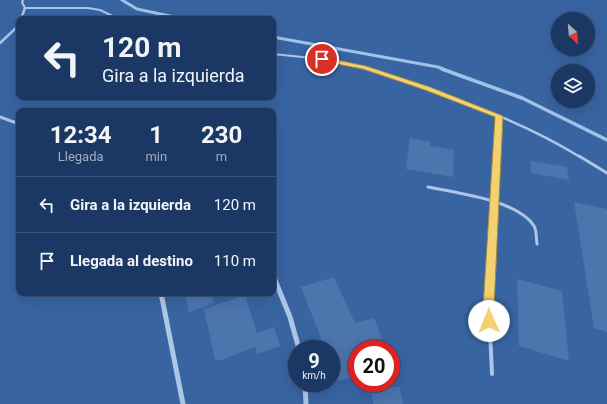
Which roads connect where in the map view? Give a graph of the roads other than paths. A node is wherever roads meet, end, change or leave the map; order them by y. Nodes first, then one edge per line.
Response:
1 (23, 0) edge
2 (26, 8) junction
3 (22, 16) edge
4 (112, 16) edge
5 (16, 28) edge
6 (0, 43) edge
7 (276, 54) edge
8 (499, 116) junction
9 (0, 117) edge
10 (16, 123) edge
11 (607, 172) edge
12 (428, 187) dead end
13 (494, 201) junction
14 (537, 244) dead end
15 (276, 282) edge
16 (162, 296) edge
17 (296, 340) edge
18 (492, 374) dead end
19 (305, 392) edge
20 (183, 404) edge
21 (306, 404) edge

1 - 2 lane
2 - 3 street
2 - 4 lane
5 - 6 street
7 - 8 lane
8 - 11 lane
8 - 13 lane
9 - 10 street
12 - 13 lane
13 - 14 lane
13 - 18 lane
15 - 17 street
16 - 20 street
19 - 21 street

